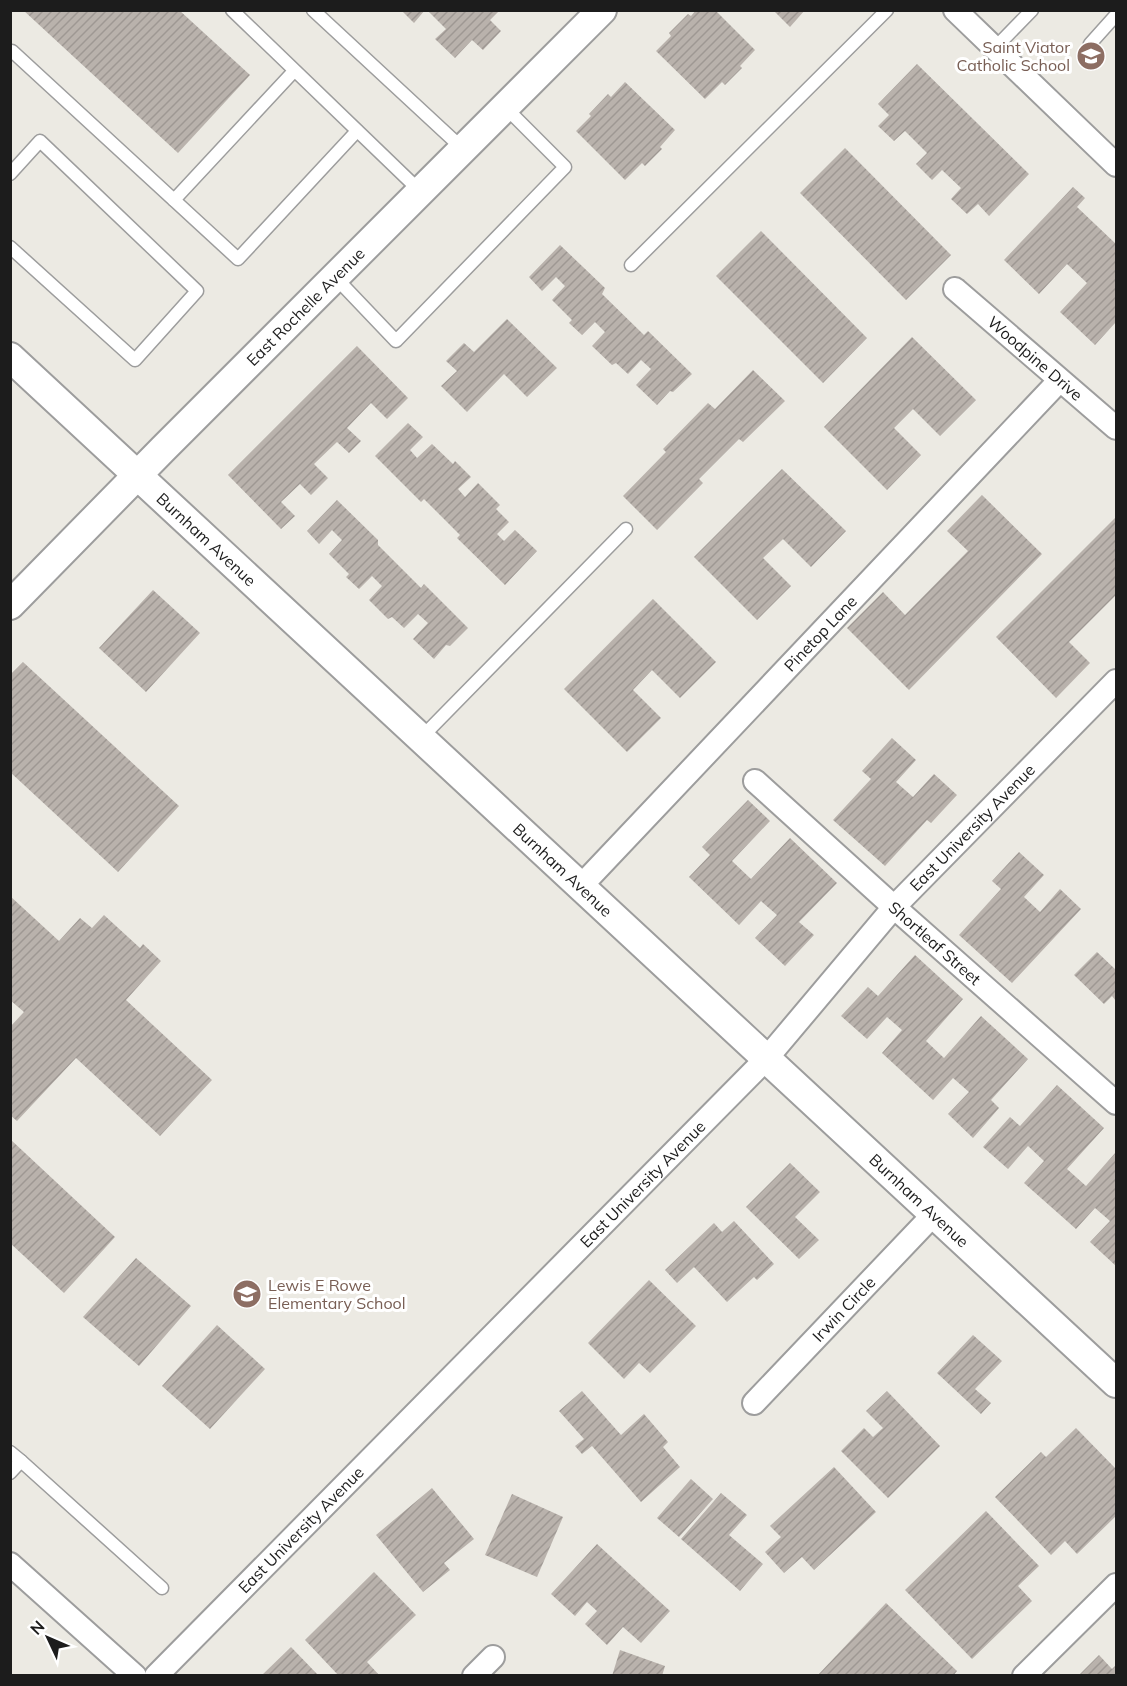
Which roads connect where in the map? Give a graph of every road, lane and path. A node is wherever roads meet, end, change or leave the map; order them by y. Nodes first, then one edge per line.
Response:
1 (232, 10) edge
2 (313, 10) edge
3 (602, 10) edge
4 (887, 10) edge
5 (1032, 10) edge
6 (960, 12) edge
7 (1116, 15) edge
8 (1090, 44) dead end
9 (994, 49) junction
10 (11, 51) edge
11 (294, 70) junction
12 (505, 107) junction
13 (357, 131) junction
14 (463, 149) junction
15 (1116, 165) edge
16 (10, 174) edge
17 (421, 192) junction
18 (174, 200) junction
19 (10, 247) edge
20 (631, 265) dead end
21 (335, 277) junction
22 (955, 289) dead end
23 (10, 357) edge
24 (1059, 381) junction
25 (1116, 429) edge
26 (137, 475) junction
27 (626, 529) dead end
28 (10, 605) edge
29 (1116, 681) edge
30 (421, 738) junction
31 (755, 781) dead end
32 (581, 886) junction
33 (894, 908) junction
34 (767, 1058) junction
35 (1116, 1103) edge
36 (934, 1214) junction
37 (1116, 1383) edge
38 (754, 1403) dead end
39 (10, 1452) edge
40 (21, 1461) junction
41 (10, 1473) edge
42 (10, 1563) edge
43 (1116, 1585) edge
44 (162, 1588) dead end
45 (492, 1657) dead end
46 (135, 1676) edge
47 (156, 1676) edge
48 (474, 1676) edge
49 (1024, 1676) edge

1 - 11 lane
2 - 14 lane
3 - 12 street, East Rochelle Avenue
4 - 20 lane
5 - 9 lane
6 - 9 street
7 - 8 lane
9 - 15 street
10 - 18 lane
11 - 13 lane
11 - 18 lane
12 - 14 street, East Rochelle Avenue
12 - 21 lane
13 - 17 lane
13 - 18 lane
14 - 17 street, East Rochelle Avenue
16 - 19 lane
17 - 21 street, East Rochelle Avenue
21 - 26 street, East Rochelle Avenue
22 - 24 street, Woodpine Drive
23 - 26 street, Burnham Avenue
24 - 25 street, Woodpine Drive
24 - 32 street, Pinetop Lane
26 - 28 street, East Rochelle Avenue
26 - 30 street, Burnham Avenue
27 - 30 lane
29 - 33 street, East University Avenue
30 - 32 street, Burnham Avenue
31 - 33 street, Shortleaf Street
32 - 34 street, Burnham Avenue
33 - 34 street, East University Avenue
33 - 35 street, Shortleaf Street
34 - 36 street, Burnham Avenue
34 - 47 street, East University Avenue
36 - 37 street, Burnham Avenue
36 - 38 street, Irwin Circle
39 - 40 lane
40 - 41 lane
40 - 44 lane
42 - 46 street
43 - 49 street
45 - 48 street

